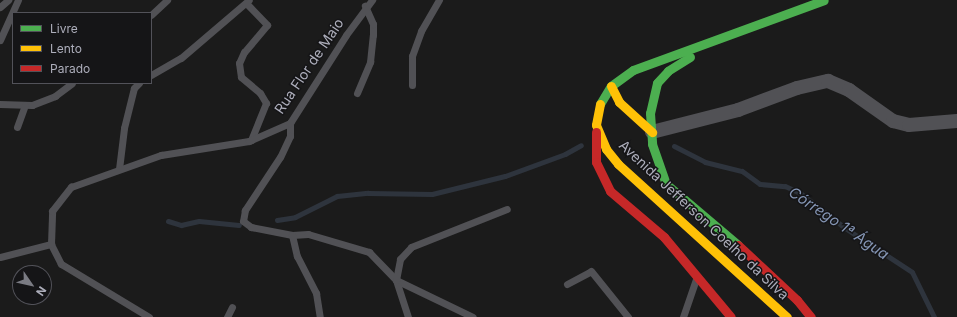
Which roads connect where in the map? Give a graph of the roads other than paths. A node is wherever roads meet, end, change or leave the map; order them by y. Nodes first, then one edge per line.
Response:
1 (8, 0) edge
2 (18, 0) edge
3 (166, 0) edge
4 (372, 0) edge
5 (439, 0) edge
6 (796, 0) edge
7 (824, 0) edge
8 (248, 2) edge
9 (365, 6) junction
10 (0, 7) edge
11 (13, 12) edge
12 (12, 13) edge
13 (152, 14) edge
14 (775, 18) junction
15 (729, 36) junction
16 (0, 40) edge
17 (646, 64) junction
18 (152, 74) edge
19 (657, 83) junction
20 (71, 84) edge
21 (138, 84) edge
22 (412, 85) dead end
23 (612, 86) junction
24 (358, 93) dead end
25 (0, 104) edge
26 (25, 105) junction
27 (957, 121) edge
28 (290, 123) junction
29 (596, 125) junction
30 (17, 127) dead end
31 (652, 138) junction
32 (251, 140) junction
33 (648, 159) dead end
34 (119, 170) junction
35 (642, 174) dead end
36 (642, 185) junction
37 (507, 209) dead end
38 (653, 228) junction
39 (292, 234) junction
40 (51, 244) junction
41 (0, 257) edge
42 (698, 275) junction
43 (396, 280) junction
44 (567, 284) dead end
45 (232, 307) dead end
46 (149, 317) edge
47 (227, 317) edge
48 (320, 317) edge
49 (408, 317) edge
50 (473, 317) edge
51 (628, 317) edge
52 (683, 317) edge
53 (731, 317) edge
54 (787, 317) edge
55 (811, 317) edge

1 - 10 lane
2 - 11 lane
3 - 13 lane
4 - 9 lane, Rua Flor de Maio
5 - 22 lane
6 - 14 street
7 - 14 street
8 - 18 lane
8 - 32 lane
9 - 24 lane
9 - 28 lane, Rua Flor de Maio
12 - 16 lane
14 - 15 street
15 - 17 street
15 - 19 street
17 - 19 street
17 - 23 street
19 - 31 street, Avenida Jefferson Coelho da Silva
20 - 26 lane
21 - 34 lane
23 - 29 street
23 - 31 street
25 - 26 lane
26 - 30 lane
27 - 31 street
28 - 32 lane, Rua Flor de Maio
28 - 39 lane
29 - 36 street, Avenida Jefferson Coelho da Silva
29 - 38 street
31 - 33 street
31 - 55 street, Avenida Jefferson Coelho da Silva
32 - 34 lane, Rua Flor de Maio
34 - 40 lane, Rua Flor de Maio
35 - 36 street
36 - 38 street
36 - 54 street, Avenida Jefferson Coelho da Silva
37 - 43 lane
38 - 42 street
39 - 43 lane
39 - 48 lane
40 - 41 lane
40 - 46 lane, Rua Flor de Maio
42 - 52 lane
42 - 53 street
43 - 49 lane
43 - 50 lane
44 - 51 lane
45 - 47 lane

